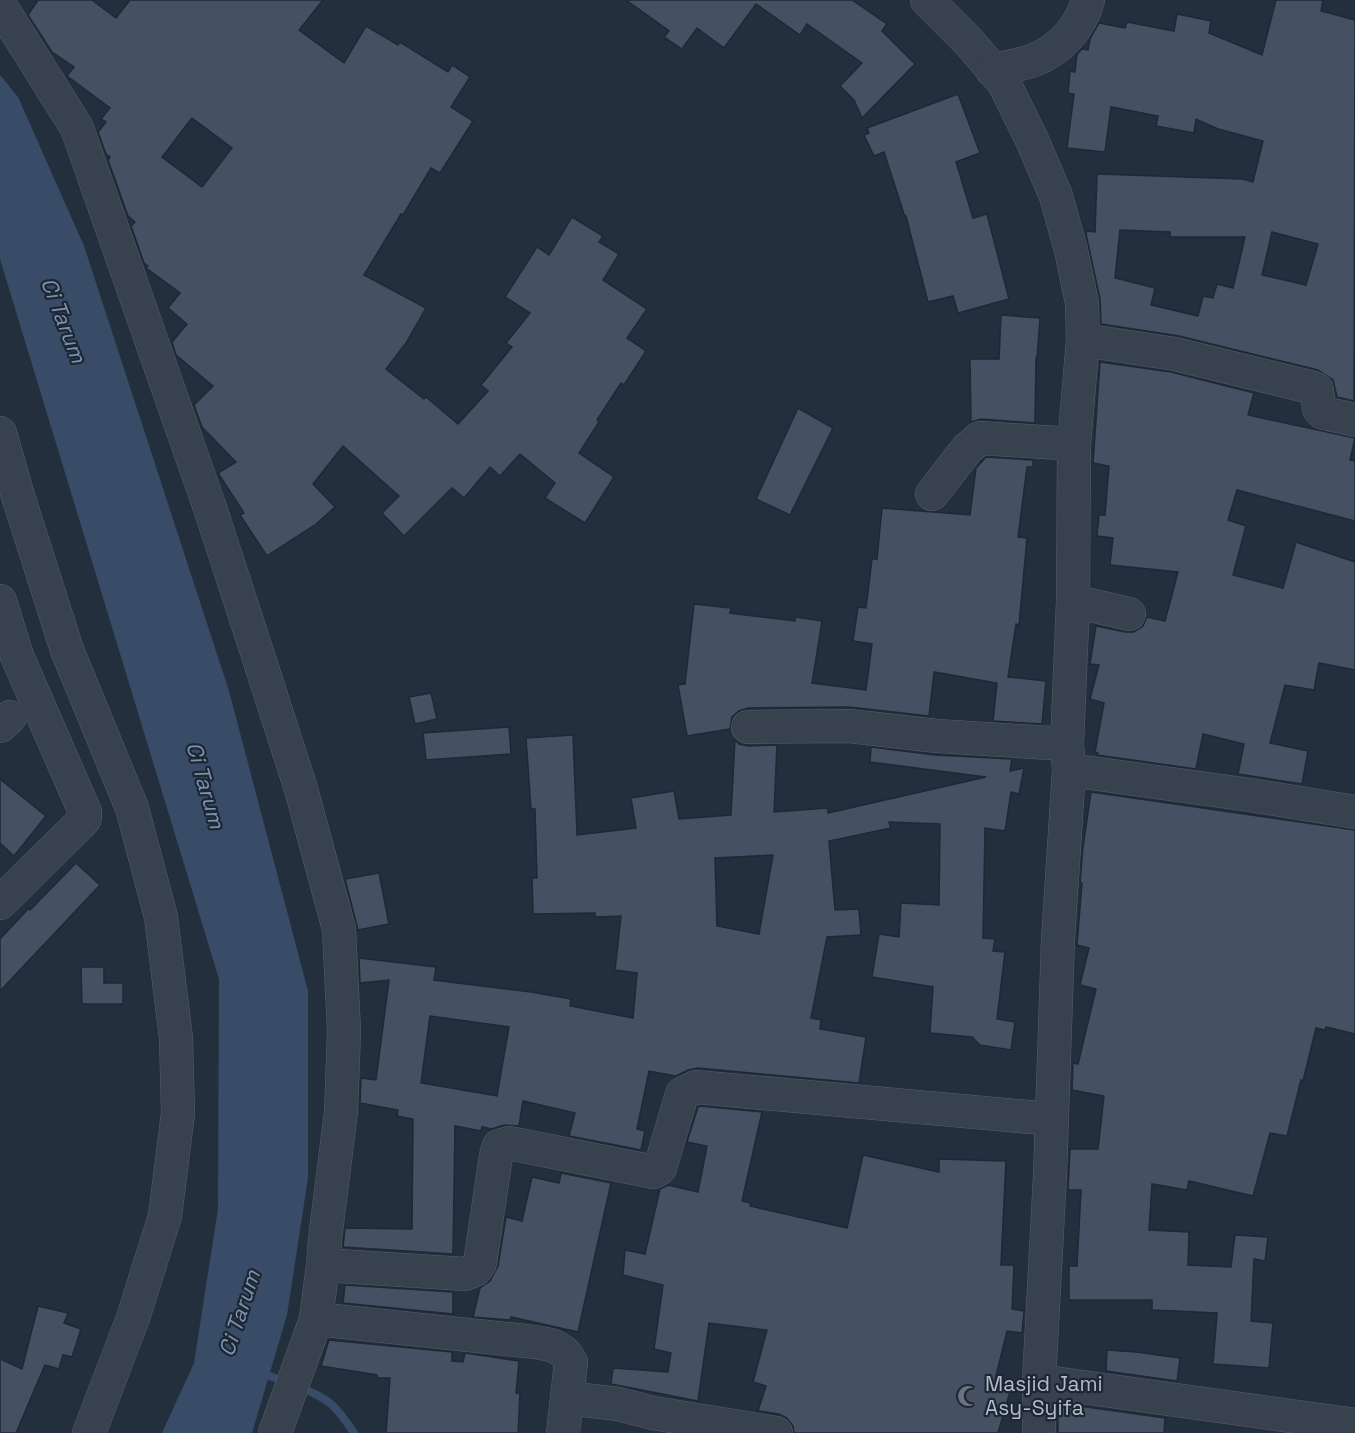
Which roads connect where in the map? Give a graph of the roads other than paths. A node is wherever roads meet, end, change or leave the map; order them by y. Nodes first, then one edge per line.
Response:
1 (927, 0) edge
2 (1088, 0) edge
3 (0, 5) edge
4 (992, 70) junction
5 (1083, 340) junction
6 (1355, 420) edge
7 (0, 434) edge
8 (1074, 444) junction
9 (932, 494) dead end
10 (0, 601) edge
11 (1073, 601) junction
12 (1129, 614) dead end
13 (748, 727) dead end
14 (1068, 757) junction
15 (1355, 812) edge
16 (0, 903) edge
17 (1052, 1119) junction
18 (323, 1266) junction
19 (316, 1319) junction
20 (1039, 1381) junction
21 (567, 1398) junction
22 (1355, 1425) edge
23 (89, 1433) edge
24 (275, 1433) edge
25 (563, 1433) edge
26 (776, 1433) edge
27 (1039, 1433) edge

1 - 4 street
2 - 4 street
3 - 18 street
4 - 5 street
5 - 6 street
5 - 8 street
7 - 23 street
8 - 9 street
8 - 11 street
10 - 16 street
11 - 12 street
11 - 14 street
13 - 14 street
14 - 15 street
14 - 17 street
17 - 18 street
17 - 20 street
18 - 19 street
19 - 21 street
19 - 24 street
20 - 22 street
20 - 27 street
21 - 25 street
21 - 26 street

